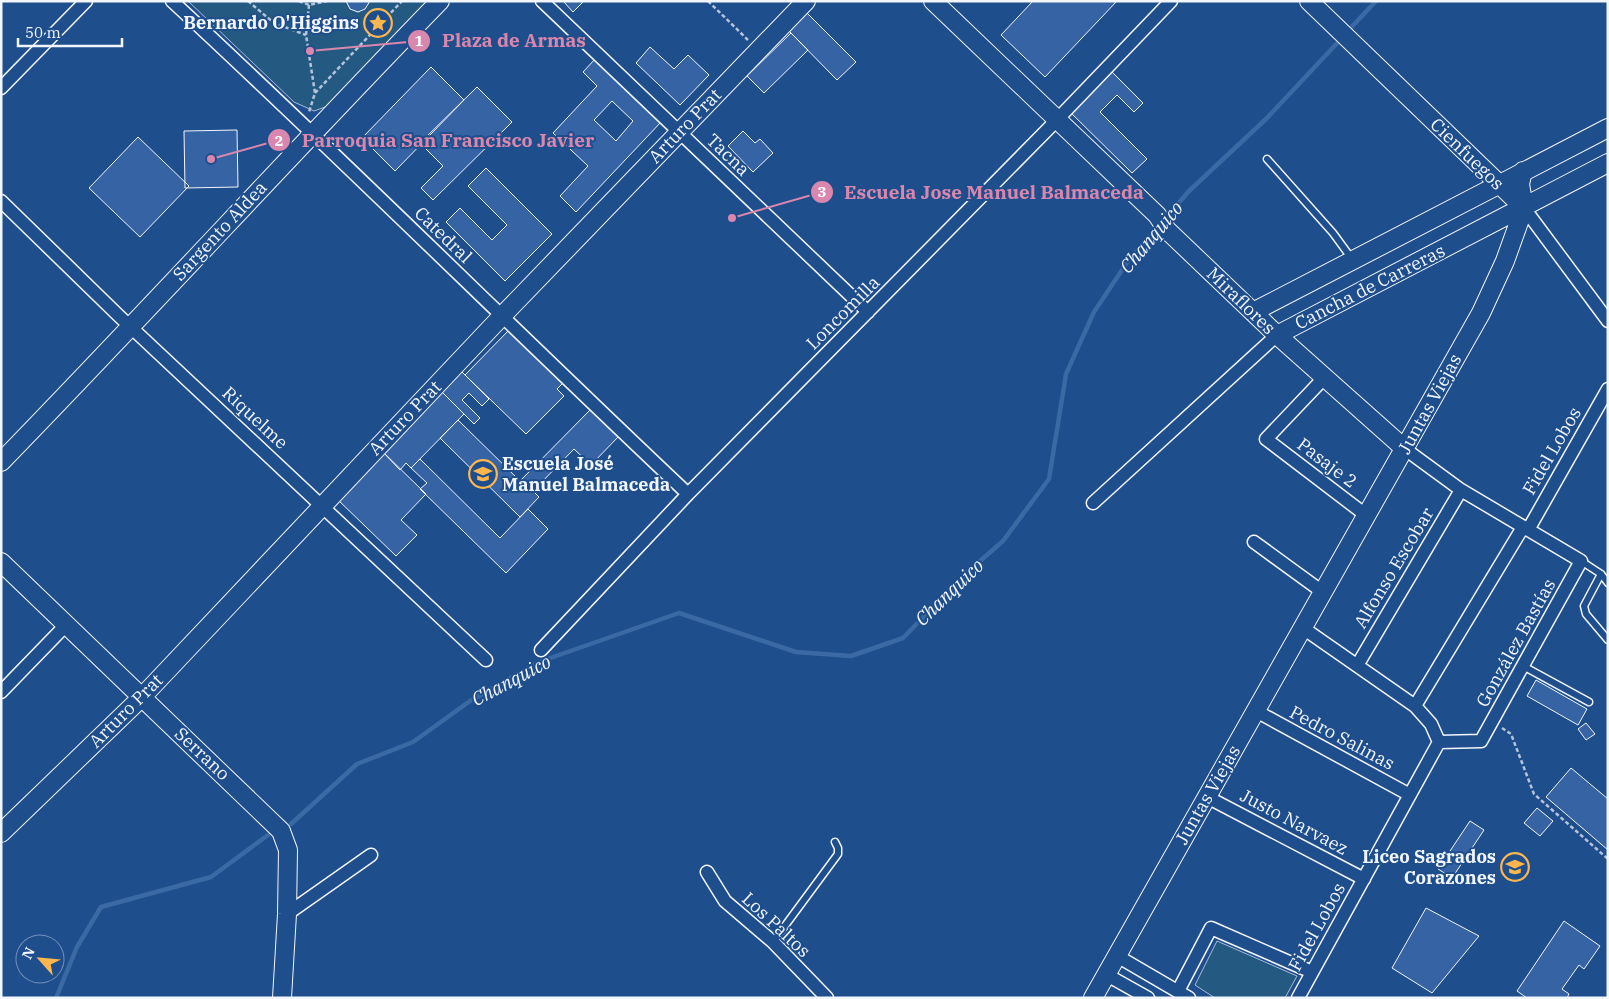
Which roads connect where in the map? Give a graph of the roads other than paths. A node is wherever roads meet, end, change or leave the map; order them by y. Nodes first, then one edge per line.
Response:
1 (86, 1) edge
2 (172, 1) edge
3 (440, 1) edge
4 (542, 1) edge
5 (806, 1) edge
6 (933, 1) edge
7 (1171, 1) edge
8 (1309, 1) edge
9 (1, 88) edge
10 (1057, 120) junction
11 (1608, 128) edge
12 (309, 129) junction
13 (679, 132) junction
14 (1267, 159) dead end
15 (1608, 163) edge
16 (1523, 171) junction
17 (1497, 184) junction
18 (1, 201) edge
19 (1524, 208) junction
20 (1353, 260) junction
21 (868, 312) junction
22 (1253, 312) junction
23 (502, 316) junction
24 (1608, 321) edge
25 (130, 326) junction
26 (1276, 335) junction
27 (1324, 378) junction
28 (1608, 389) edge
29 (1405, 449) junction
30 (1, 462) edge
31 (1460, 490) junction
32 (688, 494) junction
33 (1093, 503) dead end
34 (322, 504) junction
35 (1367, 516) junction
36 (1525, 529) junction
37 (1254, 542) dead end
38 (1581, 561) junction
39 (1, 562) edge
40 (1601, 574) junction
41 (1608, 583) edge
42 (1324, 593) junction
43 (66, 625) junction
44 (1303, 628) junction
45 (1608, 640) edge
46 (541, 650) dead end
47 (486, 660) dead end
48 (1358, 664) junction
49 (1523, 666) junction
50 (1, 692) edge
51 (141, 698) junction
52 (1589, 702) dead end
53 (1415, 706) junction
54 (1256, 711) junction
55 (1440, 742) junction
56 (1410, 795) junction
57 (1207, 797) junction
58 (3, 829) edge
59 (835, 842) dead end
60 (371, 855) dead end
61 (707, 872) dead end
62 (1364, 879) junction
63 (287, 914) junction
64 (773, 942) junction
65 (1117, 956) junction
66 (1312, 972) junction
67 (1107, 974) junction
68 (1184, 995) edge
69 (282, 998) edge
70 (827, 998) edge
71 (1094, 998) edge
72 (1148, 998) edge
73 (1298, 998) edge

1 - 9 street
2 - 12 street, Catedral
3 - 12 street, Sargento Aldea
4 - 13 street, Tacna
5 - 13 street, Arturo Prat
6 - 10 street, Miraflores
7 - 10 street, Loncomilla
8 - 17 street, Cienfuegos
10 - 21 street, Loncomilla
10 - 22 street, Miraflores
11 - 16 street, Cancha de Carreras
12 - 23 street, Catedral
12 - 25 street, Sargento Aldea
13 - 21 street, Tacna
13 - 23 street, Arturo Prat
14 - 20 lane
15 - 19 street, Cancha de Carreras
16 - 17 street, Cancha de Carreras
16 - 19 street
17 - 19 street, Cienfuegos
17 - 20 street, Cancha de Carreras
18 - 25 street, Riquelme
19 - 24 street, Cienfuegos
19 - 26 street, Cancha de Carreras
19 - 29 street, Juntas Viejas
20 - 22 street, Cancha de Carreras
21 - 32 street, Loncomilla
22 - 26 street, Miraflores
23 - 32 street, Catedral
23 - 34 street, Arturo Prat
25 - 30 street, Sargento Aldea
25 - 34 street, Riquelme
26 - 27 street, Miraflores
26 - 33 street, Cancha de Carreras
27 - 29 street, Miraflores
27 - 35 street, Pasaje 2
28 - 36 street, Fidel Lobos
29 - 31 street, Miraflores
29 - 35 street, Juntas Viejas
31 - 36 street, Miraflores
31 - 48 street, Alfonso Escobar
32 - 46 street, Loncomilla
34 - 47 street, Riquelme
34 - 51 street, Arturo Prat
35 - 42 street, Juntas Viejas
36 - 38 street, Miraflores
36 - 53 street, Fidel Lobos
37 - 42 street
38 - 40 lane
38 - 49 street, González Bastías
39 - 43 street, Serrano
40 - 41 lane
40 - 45 lane
42 - 44 street, Juntas Viejas
43 - 50 street
43 - 51 street, Serrano
44 - 48 street
44 - 54 street, Juntas Viejas
48 - 53 street
49 - 52 lane
49 - 55 street, González Bastías
51 - 58 street, Arturo Prat
51 - 63 street, Serrano
53 - 55 street
54 - 56 street, Pedro Salinas
54 - 57 street, Juntas Viejas
55 - 56 street, Fidel Lobos
56 - 62 street, Fidel Lobos
57 - 62 street, Justo Narvaez
57 - 65 street, Juntas Viejas
59 - 64 lane
60 - 63 street
61 - 64 street, Los Paltos
62 - 66 street, Fidel Lobos
63 - 69 street, Serrano
64 - 70 street, Los Paltos
65 - 67 street, Juntas Viejas
65 - 68 street
66 - 68 street
66 - 73 street, Fidel Lobos
67 - 71 street, Juntas Viejas
67 - 72 street

